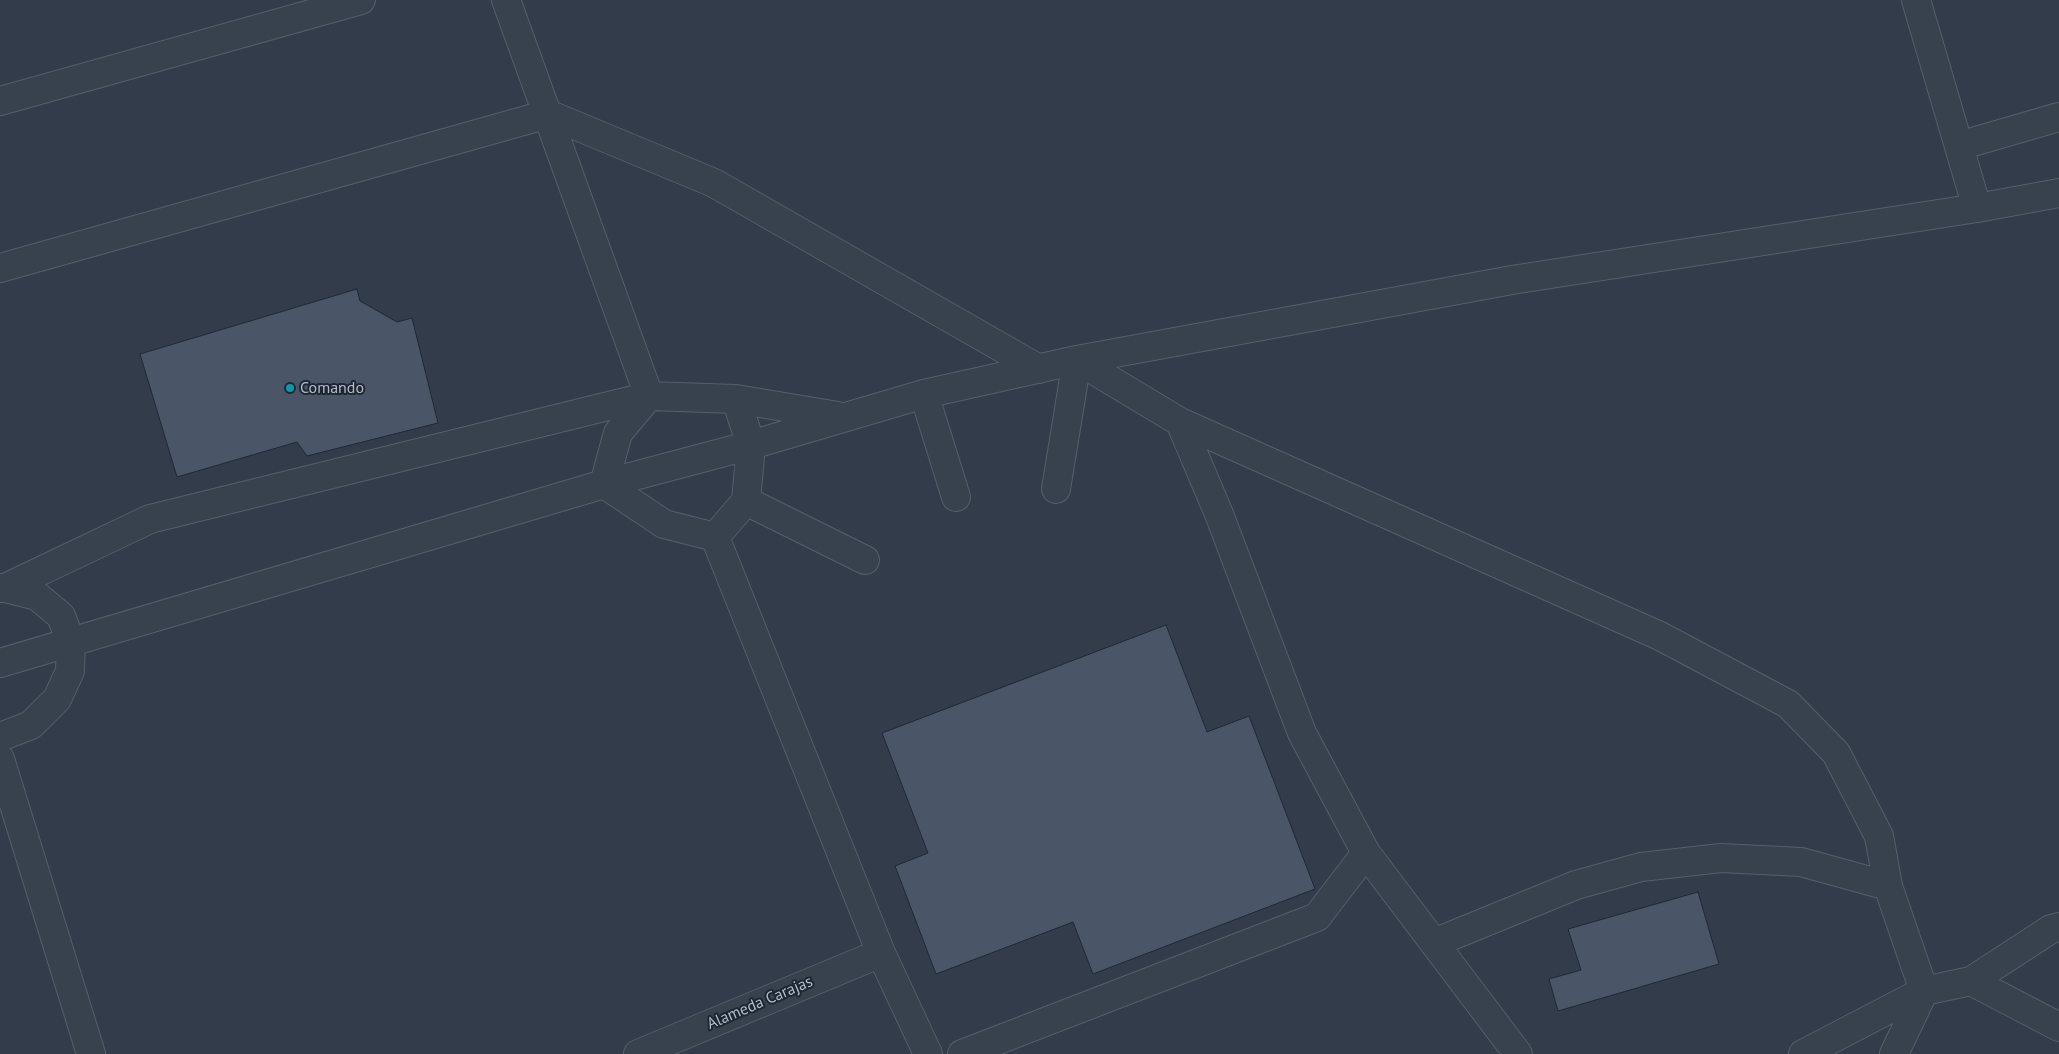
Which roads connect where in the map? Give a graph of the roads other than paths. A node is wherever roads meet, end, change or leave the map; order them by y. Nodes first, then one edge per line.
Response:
1 (361, 0) edge
2 (506, 0) edge
3 (1916, 0) edge
4 (0, 101) edge
5 (548, 114) junction
6 (2059, 117) edge
7 (1959, 146) junction
8 (2059, 193) edge
9 (1977, 208) junction
10 (0, 268) edge
11 (1077, 360) junction
12 (1040, 369) junction
13 (924, 394) junction
14 (649, 396) junction
15 (736, 399) junction
16 (844, 417) junction
17 (1180, 422) junction
18 (751, 445) junction
19 (604, 484) junction
20 (1056, 489) dead end
21 (956, 497) dead end
22 (746, 501) junction
23 (715, 538) junction
24 (865, 560) dead end
25 (3, 588) edge
26 (71, 642) junction
27 (0, 663) edge
28 (0, 737) edge
29 (0, 758) edge
30 (1366, 854) junction
31 (1888, 886) junction
32 (2059, 927) edge
33 (1434, 943) junction
34 (881, 953) junction
35 (1971, 981) junction
36 (1924, 990) junction
37 (2059, 1027) edge
38 (974, 1052) edge
39 (91, 1054) edge
40 (638, 1054) edge
41 (928, 1054) edge
42 (1518, 1054) edge
43 (1804, 1054) edge
44 (1894, 1054) edge

1 - 4 street
2 - 5 street
3 - 7 street
5 - 10 street
5 - 12 street
5 - 14 street
6 - 7 street
7 - 9 street
8 - 9 street
9 - 11 street
11 - 12 street
11 - 17 street
11 - 20 street
12 - 13 street
13 - 16 street
13 - 21 street
14 - 15 street
14 - 19 street
14 - 25 street
15 - 16 street
15 - 18 street
16 - 18 street
17 - 30 street
17 - 31 street
18 - 19 street
18 - 22 street
19 - 23 street
19 - 26 street
22 - 23 street
22 - 24 street
23 - 34 street
25 - 26 street
26 - 27 street
26 - 28 street
29 - 39 street
30 - 33 street
30 - 38 street
31 - 33 street
31 - 36 street
32 - 35 street
33 - 42 street
34 - 40 street, Alameda Carajas
34 - 41 street
35 - 36 street
35 - 37 street
36 - 43 street
36 - 44 street

